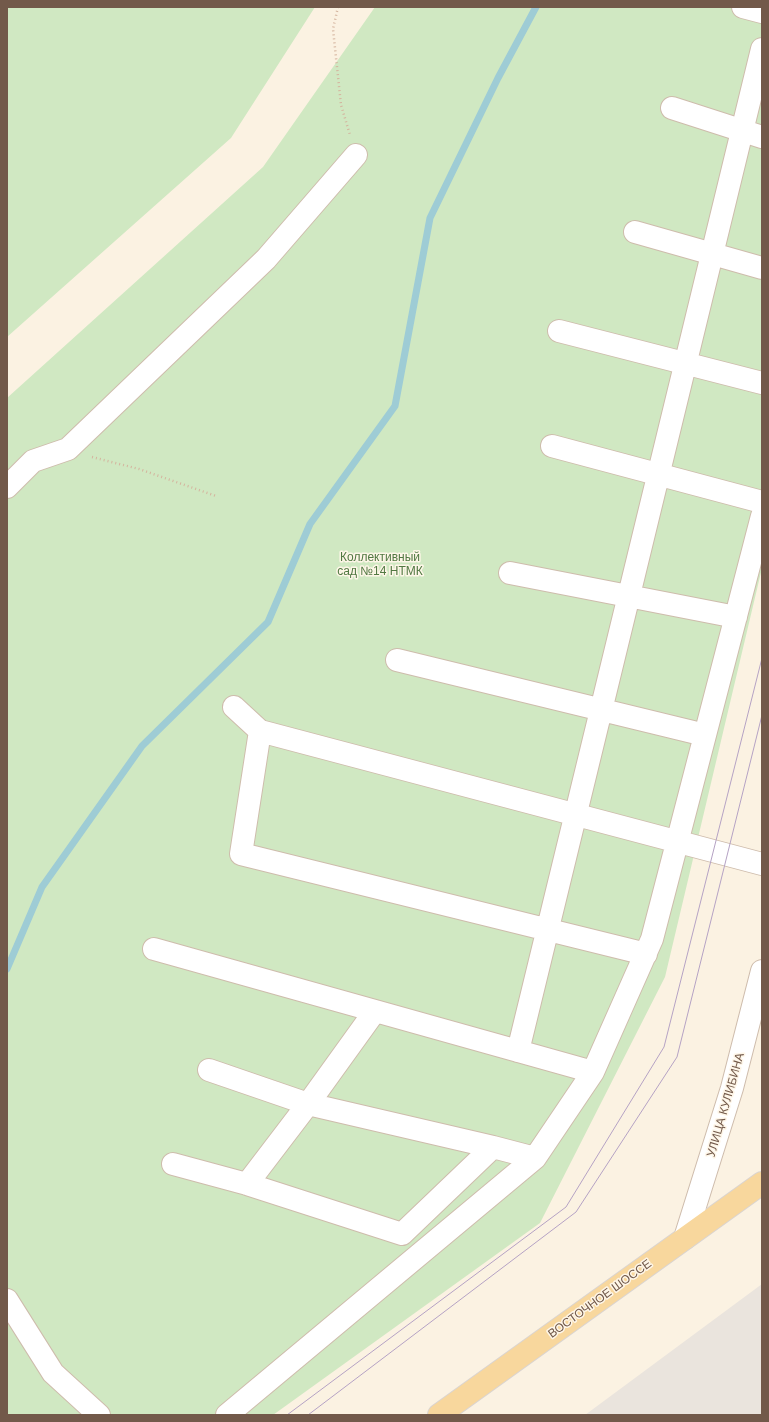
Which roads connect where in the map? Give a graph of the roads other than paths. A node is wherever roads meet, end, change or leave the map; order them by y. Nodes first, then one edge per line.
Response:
1 (743, 7) edge
2 (762, 12) edge
3 (762, 50) edge
4 (672, 108) dead end
5 (752, 133) edge
6 (356, 155) road end
7 (634, 232) dead end
8 (712, 254) junction
9 (762, 268) edge
10 (559, 331) dead end
11 (685, 363) junction
12 (762, 383) edge
13 (552, 446) dead end
14 (658, 474) junction
15 (7, 487) edge
16 (762, 502) edge
17 (762, 516) edge
18 (510, 573) dead end
19 (628, 596) junction
20 (736, 617) junction
21 (397, 660) dead end
22 (234, 707) dead end
23 (601, 709) junction
24 (260, 731) junction
25 (705, 734) junction
26 (575, 814) junction
27 (678, 841) junction
28 (762, 864) edge
29 (547, 930) junction
30 (154, 949) dead end
31 (646, 954) junction
32 (762, 971) edge
33 (375, 1011) junction
34 (518, 1051) junction
35 (209, 1070) dead end
36 (593, 1072) junction
37 (308, 1104) junction
38 (493, 1147) junction
39 (535, 1158) junction
40 (173, 1164) dead end
41 (247, 1184) junction
42 (762, 1184) edge
43 (685, 1238) junction
44 (7, 1300) edge
45 (99, 1415) edge
46 (227, 1415) edge
47 (439, 1415) edge

1 - 2 street
3 - 5 street
4 - 5 street
5 - 8 street
6 - 15 street
7 - 8 street
8 - 9 street
8 - 11 street
10 - 11 street
11 - 12 street
11 - 14 street
13 - 14 street
14 - 16 street
14 - 19 street
17 - 20 street
18 - 19 street
19 - 20 street
19 - 23 street
20 - 25 street
21 - 23 street
22 - 24 street
23 - 25 street
23 - 26 street
24 - 26 street
24 - 29 street
25 - 27 street
26 - 27 street
26 - 29 street
27 - 28 street
27 - 31 street
29 - 31 street
29 - 34 street
30 - 33 street
31 - 36 street
32 - 43 street, УЛИЦА КУЛИБИНА
33 - 34 street
33 - 37 street
34 - 36 street
35 - 37 street
36 - 39 street
37 - 38 street
37 - 41 street
38 - 39 street
38 - 41 street
39 - 46 street
40 - 41 street
42 - 43 main road, ВОСТОЧНОЕ ШОССЕ
43 - 47 main road, ВОСТОЧНОЕ ШОССЕ
44 - 45 street

